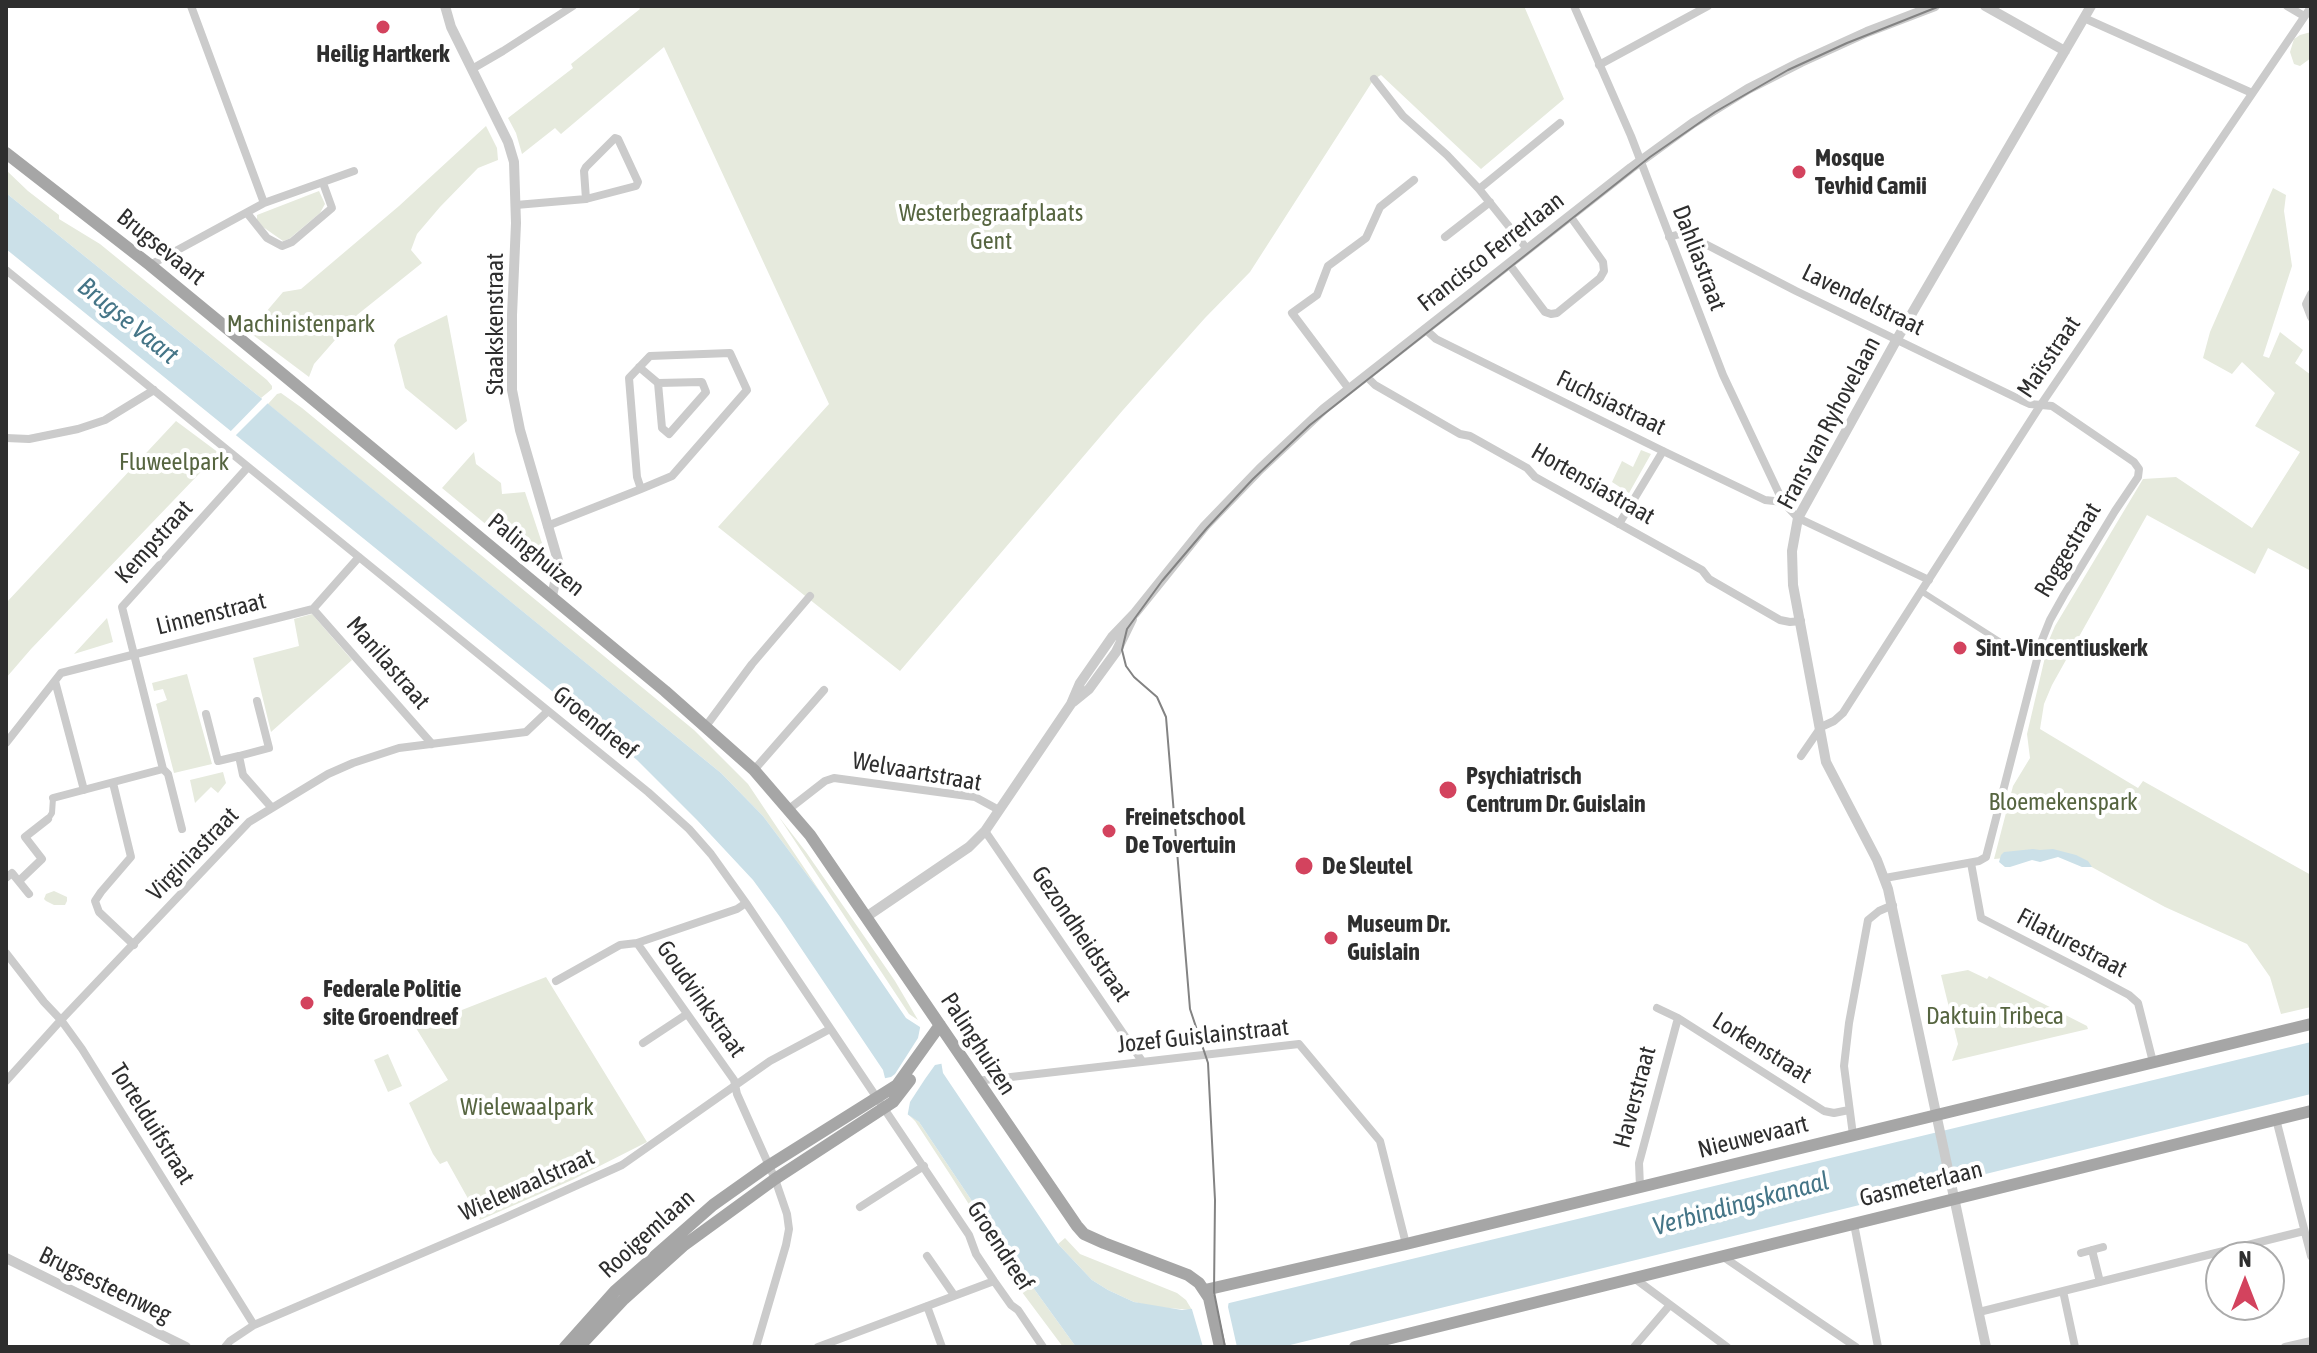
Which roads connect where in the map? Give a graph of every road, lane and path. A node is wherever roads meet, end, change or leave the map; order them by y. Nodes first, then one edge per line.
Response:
1 (191, 6) edge
2 (445, 6) edge
3 (573, 6) edge
4 (1574, 6) edge
5 (1708, 6) edge
6 (1935, 6) edge
7 (1985, 6) edge
8 (2091, 6) edge
9 (2287, 6) edge
10 (2311, 7) edge
11 (2304, 16) junction
12 (2084, 18) junction
13 (2065, 51) junction
14 (1599, 65) junction
15 (472, 69) junction
16 (1374, 79) dead end
17 (2252, 93) junction
18 (1560, 123) dead end
19 (6, 153) edge
20 (1640, 161) junction
21 (354, 171) dead end
22 (1414, 180) dead end
23 (323, 183) junction
24 (1479, 189) junction
25 (586, 199) junction
26 (1490, 202) junction
27 (264, 203) junction
28 (516, 205) junction
29 (247, 213) junction
30 (1570, 216) junction
31 (1445, 237) dead end
32 (1669, 237) junction
33 (1527, 249) junction
34 (1509, 264) junction
35 (150, 265) junction
36 (6, 270) edge
37 (2311, 294) edge
38 (2311, 317) edge
39 (1425, 329) junction
40 (1897, 339) junction
41 (639, 367) junction
42 (1366, 376) junction
43 (286, 378) joint
44 (658, 383) junction
45 (1349, 389) junction
46 (154, 390) junction
47 (2040, 406) junction
48 (6, 438) edge
49 (1663, 451) junction
50 (248, 467) junction
51 (641, 489) junction
52 (1783, 502) junction
53 (1798, 518) junction
54 (1619, 524) junction
55 (547, 526) junction
56 (359, 557) junction
57 (1929, 580) junction
58 (1921, 591) junction
59 (552, 596) junction
60 (810, 596) dead end
61 (313, 609) junction
62 (1801, 621) junction
63 (2007, 646) dead end
64 (133, 654) junction
65 (55, 681) junction
66 (824, 690) dead end
67 (257, 701) dead end
68 (548, 711) junction
69 (206, 714) dead end
70 (706, 726) junction
71 (1821, 727) junction
72 (6, 743) edge
73 (432, 744) junction
74 (239, 756) junction
75 (1801, 756) dead end
76 (163, 769) junction
77 (754, 770) junction
78 (113, 783) junction
79 (84, 790) junction
80 (53, 798) joint
81 (272, 808) junction
82 (789, 809) junction
83 (999, 810) junction
84 (48, 819) joint
85 (182, 829) dead end
86 (985, 831) junction
87 (1971, 863) junction
88 (6, 864) edge
89 (9, 875) edge
90 (1885, 878) junction
91 (19, 881) junction
92 (29, 894) dead end
93 (746, 903) junction
94 (1893, 905) junction
95 (866, 917) junction
96 (637, 943) junction
97 (134, 945) junction
98 (6, 953) edge
99 (556, 981) dead end
100 (1657, 1008) dead end
101 (687, 1014) junction
102 (1678, 1018) junction
103 (61, 1020) junction
104 (2311, 1024) edge
105 (830, 1029) junction
106 (938, 1035) junction
107 (643, 1043) dead end
108 (1142, 1061) junction
109 (2153, 1062) junction
110 (6, 1081) edge
111 (976, 1081) junction
112 (736, 1087) junction
113 (886, 1100) junction
114 (1849, 1110) junction
115 (2311, 1111) edge
116 (1936, 1115) junction
117 (2276, 1119) junction
118 (1853, 1135) junction
119 (768, 1166) junction
120 (924, 1166) junction
121 (775, 1179) junction
122 (1640, 1187) junction
123 (1954, 1191) junction
124 (860, 1207) dead end
125 (1854, 1224) junction
126 (2304, 1231) junction
127 (1406, 1244) junction
128 (2103, 1247) dead end
129 (2092, 1250) junction
130 (2081, 1253) dead end
131 (927, 1256) dead end
132 (1722, 1256) junction
133 (2311, 1256) edge
134 (7, 1260) edge
135 (1633, 1277) junction
136 (994, 1281) junction
137 (2100, 1282) junction
138 (1205, 1290) junction
139 (2063, 1291) junction
140 (954, 1295) junction
141 (927, 1306) junction
142 (1669, 1306) junction
143 (1979, 1312) junction
144 (254, 1325) junction
145 (851, 1335) junction
146 (2311, 1341) edge
147 (186, 1347) edge
148 (225, 1347) edge
149 (565, 1347) edge
150 (579, 1347) edge
151 (756, 1347) edge
152 (818, 1347) edge
153 (855, 1347) edge
154 (942, 1347) edge
155 (1043, 1347) edge
156 (1220, 1347) edge
157 (1355, 1347) edge
158 (1634, 1347) edge
159 (1727, 1347) edge
160 (1856, 1347) edge
161 (1878, 1347) edge
162 (1986, 1347) edge
163 (2075, 1347) edge
164 (2285, 1347) edge

1 - 27 street
2 - 15 street, Staakskenstraat
3 - 15 street
4 - 14 street, Dahliastraat
5 - 14 street
6 - 20 street, Francisco Ferrerlaan
7 - 13 street
8 - 12 street, Frans van Ryhovelaan
9 - 11 street
10 - 11 street, Maïsstraat
11 - 17 street, Maïsstraat
12 - 13 street, Frans van Ryhovelaan
12 - 17 street
13 - 40 street, Frans van Ryhovelaan
14 - 20 street, Dahliastraat
15 - 28 street, Staakskenstraat
16 - 24 street
17 - 47 street, Maïsstraat
18 - 24 street
19 - 35 main road, Brugsevaart
20 - 30 street, Francisco Ferrerlaan
20 - 32 street, Dahliastraat
21 - 23 street
22 - 45 street
23 - 27 street
23 - 29 street
24 - 26 street
25 - 25 street
25 - 28 street
26 - 31 street
26 - 33 street
27 - 29 street
28 - 55 street, Staakskenstraat
29 - 35 street
30 - 33 street, Francisco Ferrerlaan
30 - 34 street
32 - 40 street, Lavendelstraat
32 - 52 street, Dahliastraat
33 - 34 street, Francisco Ferrerlaan
34 - 39 street, Francisco Ferrerlaan
35 - 43 main road, Brugsevaart
36 - 46 street, Groendreef
37 - 38 street
39 - 42 street, Francisco Ferrerlaan
39 - 49 street, Fuchsiastraat
40 - 47 street, Lavendelstraat
40 - 53 street, Frans van Ryhovelaan
41 - 44 street
41 - 51 street
41 - 51 street
42 - 45 street, Francisco Ferrerlaan
42 - 54 street, Hortensiastraat
43 - 59 main road, Palinghuizen
44 - 44 street
45 - 83 street, Francisco Ferrerlaan
46 - 48 street
46 - 50 street, Groendreef
47 - 57 street, Maïsstraat
47 - 87 street, Roggestraat
49 - 52 street, Fuchsiastraat
49 - 54 street
50 - 56 street, Groendreef
50 - 64 street, Kempstraat
51 - 55 street
52 - 53 street, Dahliastraat
53 - 57 street
53 - 62 street, Frans van Ryhovelaan
54 - 62 street, Hortensiastraat
55 - 59 street, Staakskenstraat
56 - 61 street
56 - 68 street, Groendreef
57 - 58 street, Maïsstraat
58 - 63 street
58 - 71 street, Maïsstraat
59 - 70 main road, Palinghuizen
60 - 70 street
61 - 64 street, Linnenstraat
61 - 73 street, Manilastraat
62 - 71 street, Frans van Ryhovelaan
64 - 65 street, Linnenstraat
64 - 76 street
65 - 72 street
65 - 79 street
66 - 77 street
67 - 74 street
68 - 73 street, Virginiastraat
68 - 93 street, Groendreef
69 - 74 street
70 - 77 main road, Palinghuizen
71 - 75 street, Maïsstraat
71 - 90 street, Frans van Ryhovelaan
73 - 81 street, Virginiastraat
74 - 81 street
76 - 78 street
76 - 85 street
77 - 82 main road, Palinghuizen
78 - 79 street
78 - 97 street
79 - 80 street
80 - 84 street
81 - 97 street, Virginiastraat
82 - 83 street, Welvaartstraat
82 - 95 main road, Palinghuizen
83 - 86 street, Francisco Ferrerlaan
84 - 91 street
86 - 95 street, Francisco Ferrerlaan
86 - 108 street, Gezondheidstraat
87 - 90 street
87 - 109 street, Filaturestraat
88 - 89 street
89 - 91 street
90 - 94 street, Frans van Ryhovelaan
91 - 92 street
93 - 96 street
93 - 105 street, Groendreef
94 - 114 street
94 - 116 street, Frans van Ryhovelaan
95 - 106 main road, Palinghuizen
96 - 99 street
96 - 101 street, Goudvinkstraat
97 - 103 street, Virginiastraat
98 - 103 street, Tortelduifstraat
100 - 102 street, Lorkenstraat
101 - 107 street
101 - 112 street, Goudvinkstraat
102 - 114 street, Lorkenstraat
102 - 122 street, Haverstraat
103 - 110 street, Virginiastraat
103 - 144 street, Tortelduifstraat
104 - 109 main road, Nieuwevaart
105 - 112 street, Wielewaalstraat
105 - 113 street, Groendreef
106 - 111 main road, Palinghuizen
106 - 113 main road, Rooigemlaan
108 - 111 street, Jozef Guislainstraat
108 - 127 street, Jozef Guislainstraat
109 - 116 main road, Nieuwevaart
111 - 138 main road, Palinghuizen
112 - 119 street, Goudvinkstraat
112 - 144 street, Wielewaalstraat
113 - 119 main road, Rooigemlaan
113 - 120 street, Groendreef
113 - 121 main road, Rooigemlaan
114 - 118 street
115 - 117 main road, Gasmeterlaan
116 - 118 main road, Nieuwevaart
116 - 123 street, Frans van Ryhovelaan
117 - 123 main road, Gasmeterlaan
117 - 126 street
118 - 122 main road, Nieuwevaart
119 - 121 street
119 - 149 main road, Rooigemlaan
120 - 124 street
120 - 136 street, Groendreef
121 - 150 main road, Rooigemlaan
121 - 151 street
122 - 127 main road, Nieuwevaart
123 - 125 main road, Gasmeterlaan
123 - 143 street, Frans van Ryhovelaan
125 - 132 main road, Gasmeterlaan
125 - 161 street
126 - 133 street
126 - 137 street
127 - 138 main road, Nieuwevaart
128 - 129 street
129 - 130 street
129 - 137 street
131 - 140 street
132 - 135 main road, Gasmeterlaan
132 - 160 street
134 - 147 street, Brugsesteenweg
135 - 142 street
135 - 157 main road, Gasmeterlaan
136 - 140 street
136 - 155 street, Groendreef
137 - 139 street
138 - 156 main road
139 - 143 street
139 - 163 street
140 - 141 street
141 - 145 street
141 - 154 street
142 - 158 street
142 - 159 street
143 - 162 street, Frans van Ryhovelaan
144 - 148 street, Wielewaalstraat
145 - 152 street
145 - 153 street
146 - 164 street

